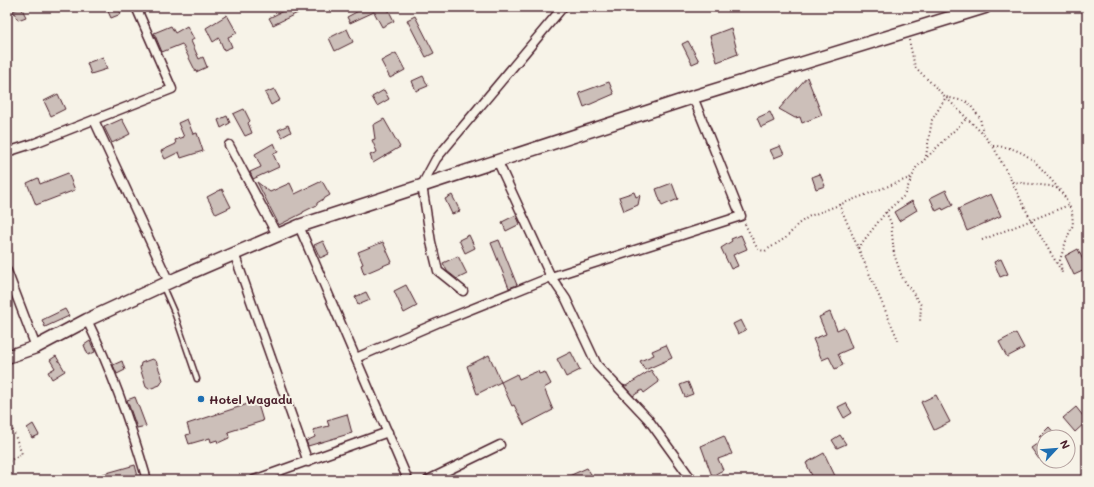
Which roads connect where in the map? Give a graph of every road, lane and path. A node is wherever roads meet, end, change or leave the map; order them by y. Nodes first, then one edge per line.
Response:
1 (136, 7) edge
2 (563, 7) edge
3 (985, 7) edge
4 (907, 32) junction
5 (693, 97) junction
6 (946, 97) junction
7 (967, 118) junction
8 (94, 120) junction
9 (983, 134) junction
10 (229, 145) dead end
11 (992, 146) junction
12 (7, 152) edge
13 (926, 156) junction
14 (497, 160) junction
15 (912, 177) junction
16 (1012, 182) junction
17 (422, 185) junction
18 (1059, 189) junction
19 (839, 204) junction
20 (1069, 205) junction
21 (886, 212) junction
22 (741, 216) junction
23 (1030, 220) junction
24 (299, 226) junction
25 (277, 235) junction
26 (982, 240) dead end
27 (858, 248) junction
28 (234, 253) junction
29 (7, 271) edge
30 (551, 277) junction
31 (165, 284) junction
32 (463, 291) dead end
33 (87, 320) junction
34 (920, 322) dead end
35 (899, 342) dead end
36 (36, 347) junction
37 (7, 357) edge
38 (356, 358) junction
39 (197, 379) dead end
40 (7, 415) edge
41 (388, 432) junction
42 (500, 445) dead end
43 (7, 462) edge
44 (308, 462) junction
45 (147, 480) edge
46 (254, 480) edge
47 (408, 480) edge
48 (428, 480) edge
49 (692, 480) edge

1 - 8 street
2 - 17 street
3 - 4 main road
4 - 5 main road
4 - 6 path
5 - 14 main road
5 - 22 street
6 - 7 path
6 - 9 path
6 - 13 path
7 - 9 path
7 - 13 path
8 - 12 street
8 - 31 street
9 - 11 path
10 - 25 street
11 - 16 path
11 - 18 path
13 - 15 path
14 - 17 main road
14 - 30 street
15 - 19 path
15 - 21 path
16 - 18 path
16 - 23 path
17 - 24 main road
17 - 32 street
18 - 20 path
19 - 22 path
19 - 27 path
20 - 23 path
20 - 23 path
21 - 27 path
21 - 34 path
22 - 30 street
23 - 26 path
24 - 25 main road
24 - 38 street
25 - 28 main road
27 - 35 path
28 - 31 main road
28 - 44 street
29 - 36 street
30 - 38 street
30 - 49 street
31 - 33 main road
31 - 39 lane
33 - 36 main road
33 - 45 street
36 - 37 main road
38 - 41 street
40 - 43 path
41 - 44 street
41 - 47 street
42 - 48 street
44 - 46 street

